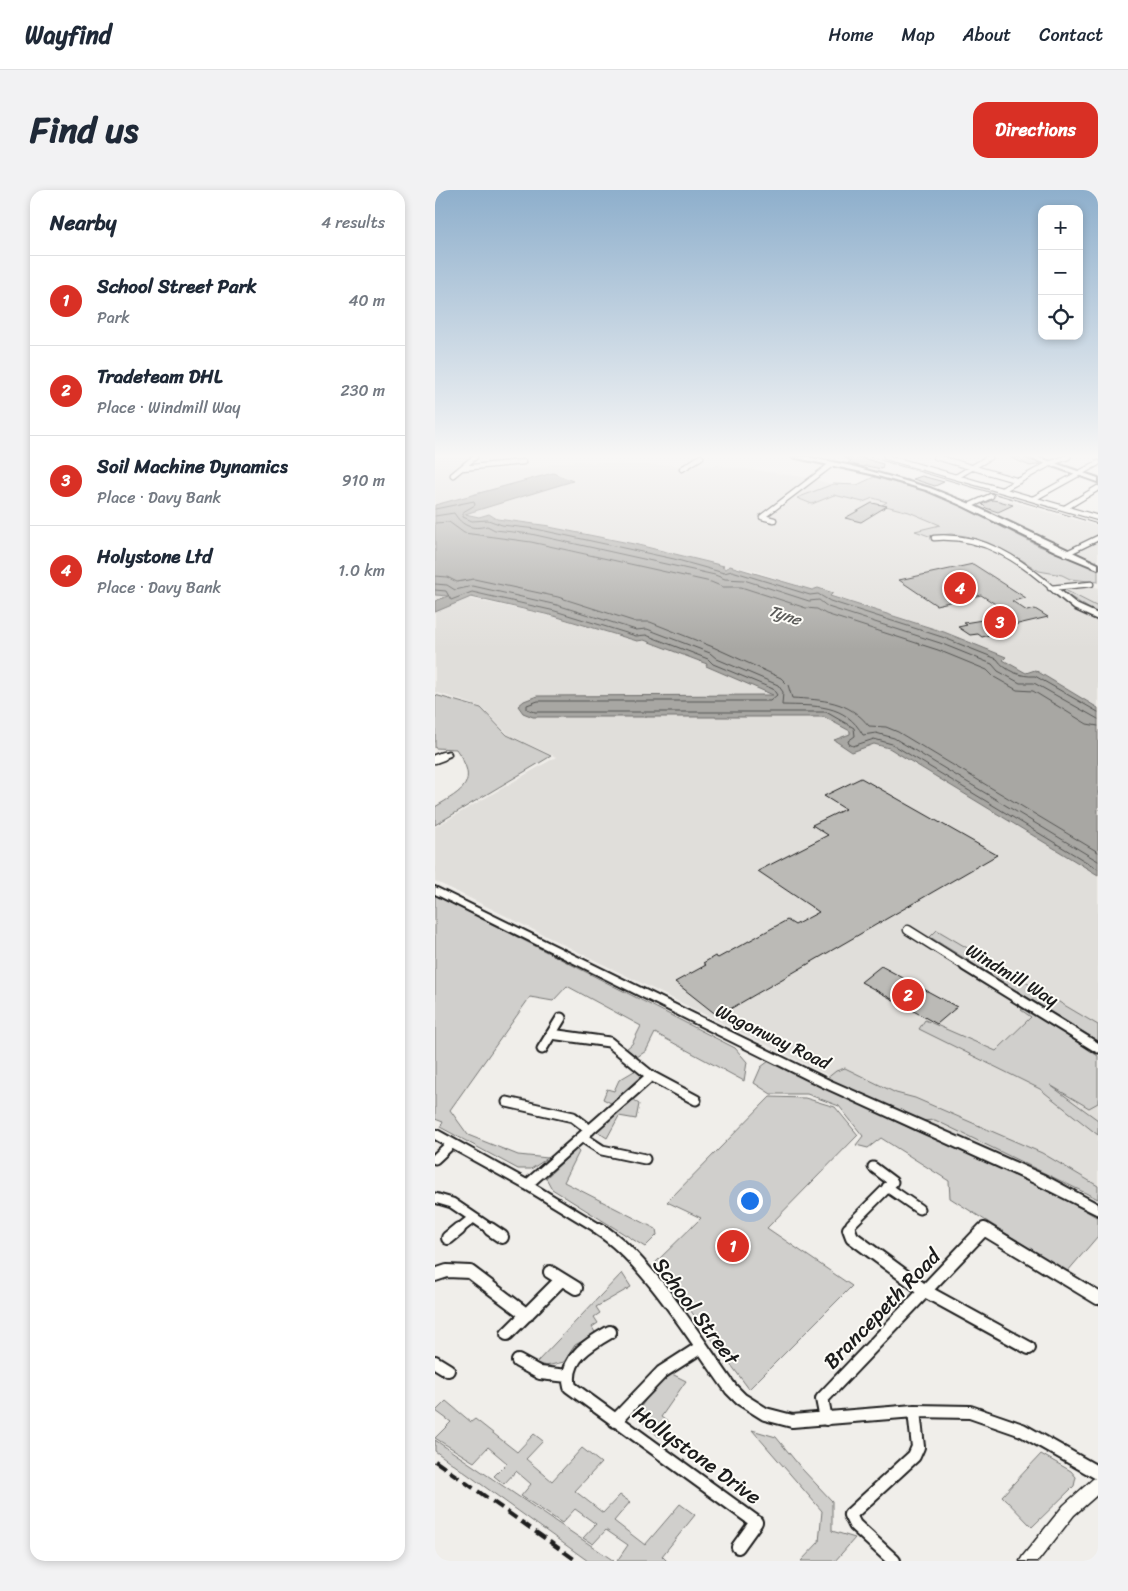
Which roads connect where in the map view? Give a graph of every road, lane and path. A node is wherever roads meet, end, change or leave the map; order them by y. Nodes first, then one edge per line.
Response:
1 (999, 521) edge
2 (934, 538) dead end
3 (1098, 538) edge
4 (1065, 554) junction
5 (1098, 567) edge
6 (1091, 584) dead end
7 (1050, 588) junction
8 (1098, 617) edge
9 (448, 754) dead end
10 (435, 759) edge
11 (435, 890) edge
12 (908, 930) dead end
13 (561, 1018) dead end
14 (551, 1034) junction
15 (1098, 1048) edge
16 (542, 1049) dead end
17 (651, 1076) junction
18 (696, 1100) dead end
19 (507, 1102) dead end
20 (435, 1134) edge
21 (586, 1134) junction
22 (451, 1144) junction
23 (435, 1159) edge
24 (645, 1159) dead end
25 (873, 1168) dead end
26 (527, 1185) junction
27 (890, 1185) junction
28 (435, 1198) edge
29 (919, 1209) dead end
30 (1098, 1210) edge
31 (473, 1218) junction
32 (502, 1237) dead end
33 (448, 1238) dead end
34 (550, 1272) dead end
35 (435, 1275) edge
36 (561, 1280) junction
37 (576, 1288) dead end
38 (925, 1291) junction
39 (1098, 1298) edge
40 (527, 1314) junction
41 (611, 1332) dead end
42 (507, 1334) dead end
43 (701, 1348) junction
44 (1029, 1348) dead end
45 (435, 1362) edge
46 (518, 1362) dead end
47 (448, 1370) dead end
48 (569, 1381) junction
49 (914, 1411) junction
50 (826, 1419) junction
51 (615, 1421) junction
52 (1098, 1473) edge
53 (1098, 1484) edge
54 (737, 1547) dead end
55 (894, 1561) edge
56 (1028, 1561) edge

1 - 4 main road
2 - 7 street
3 - 4 street
4 - 5 main road
6 - 7 street
7 - 8 street
9 - 10 street
11 - 30 main road, Wagonway Road
12 - 15 street, Windmill Way
13 - 14 street
14 - 16 street
14 - 17 street
17 - 18 street
17 - 21 street
19 - 21 street
20 - 22 street, School Street
21 - 24 street
21 - 26 street
22 - 23 street
22 - 26 street, School Street
25 - 27 street
26 - 43 street, School Street
27 - 29 street
27 - 38 street
28 - 31 street
31 - 32 street
31 - 33 street
34 - 36 street
35 - 40 street
36 - 37 street
36 - 40 street
38 - 39 street, Brancepeth Road
38 - 44 street
38 - 50 street, Brancepeth Road
40 - 42 street
41 - 48 street
43 - 50 street, School Street
43 - 51 street, Hollystone Drive
45 - 47 street
46 - 48 street
48 - 51 street, Hollystone Drive
49 - 50 street, School Street
49 - 52 street, School Street
49 - 55 street
51 - 54 street, Hollystone Drive
53 - 56 street

